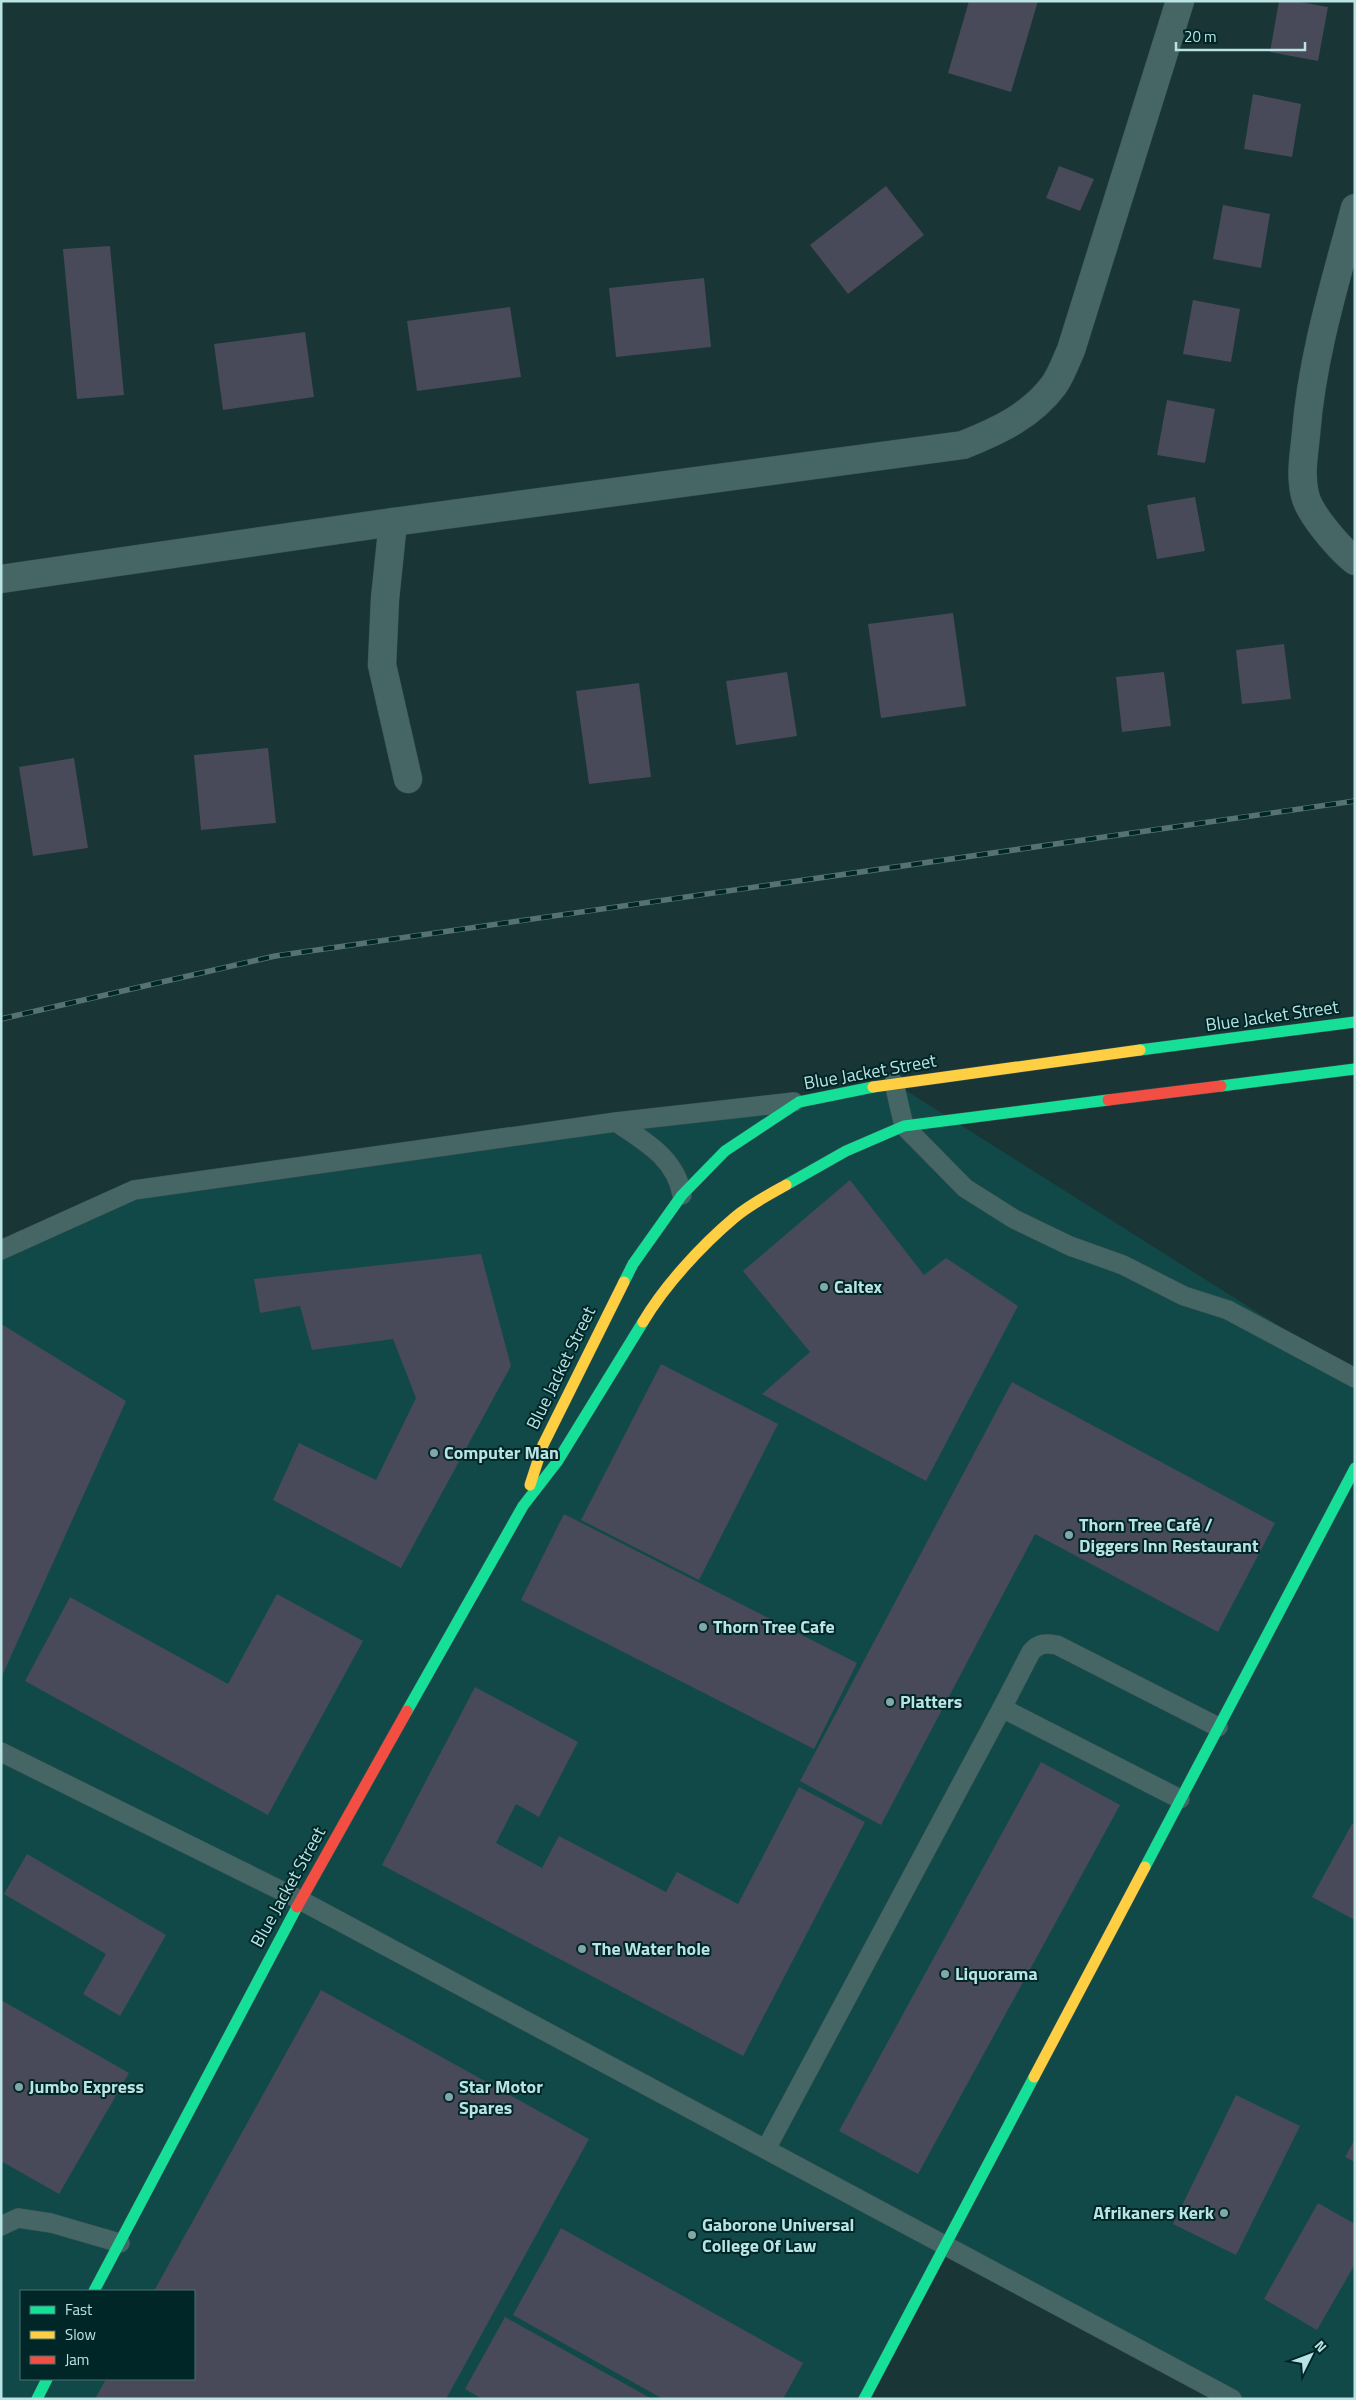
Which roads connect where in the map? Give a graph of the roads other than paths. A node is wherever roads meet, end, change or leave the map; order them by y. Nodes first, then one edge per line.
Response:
1 (1180, 1) edge
2 (1355, 208) edge
3 (393, 522) junction
4 (1355, 561) edge
5 (1, 579) edge
6 (408, 779) dead end
7 (1355, 1022) edge
8 (1355, 1070) edge
9 (894, 1083) junction
10 (799, 1102) junction
11 (616, 1122) junction
12 (904, 1126) junction
13 (682, 1195) junction
14 (1, 1250) edge
15 (1355, 1378) edge
16 (1355, 1468) edge
17 (523, 1506) junction
18 (1002, 1708) junction
19 (1218, 1727) junction
20 (1, 1752) edge
21 (1180, 1799) junction
22 (300, 1900) junction
23 (766, 2149) junction
24 (1, 2226) edge
25 (120, 2243) junction
26 (945, 2245) junction
27 (95, 2290) edge
28 (46, 2380) edge
29 (37, 2399) edge
30 (864, 2399) edge
31 (1232, 2399) edge

1 - 3 street
2 - 4 street
3 - 5 street
3 - 6 street
7 - 9 highway, Blue Jacket Street
8 - 12 highway, Blue Jacket Street
9 - 10 highway, Blue Jacket Street
9 - 12 lane
10 - 11 lane
10 - 13 highway, Blue Jacket Street
11 - 13 lane
11 - 14 lane
12 - 15 lane
12 - 17 highway, Blue Jacket Street
13 - 17 highway, Blue Jacket Street
16 - 19 highway
17 - 22 highway, Blue Jacket Street
18 - 19 lane
18 - 21 lane
18 - 23 lane
19 - 21 highway
20 - 22 lane
21 - 26 highway
22 - 23 lane
22 - 25 highway, Blue Jacket Street
23 - 26 lane
24 - 25 lane
25 - 27 highway, Blue Jacket Street
26 - 30 highway
26 - 31 lane
28 - 29 highway

